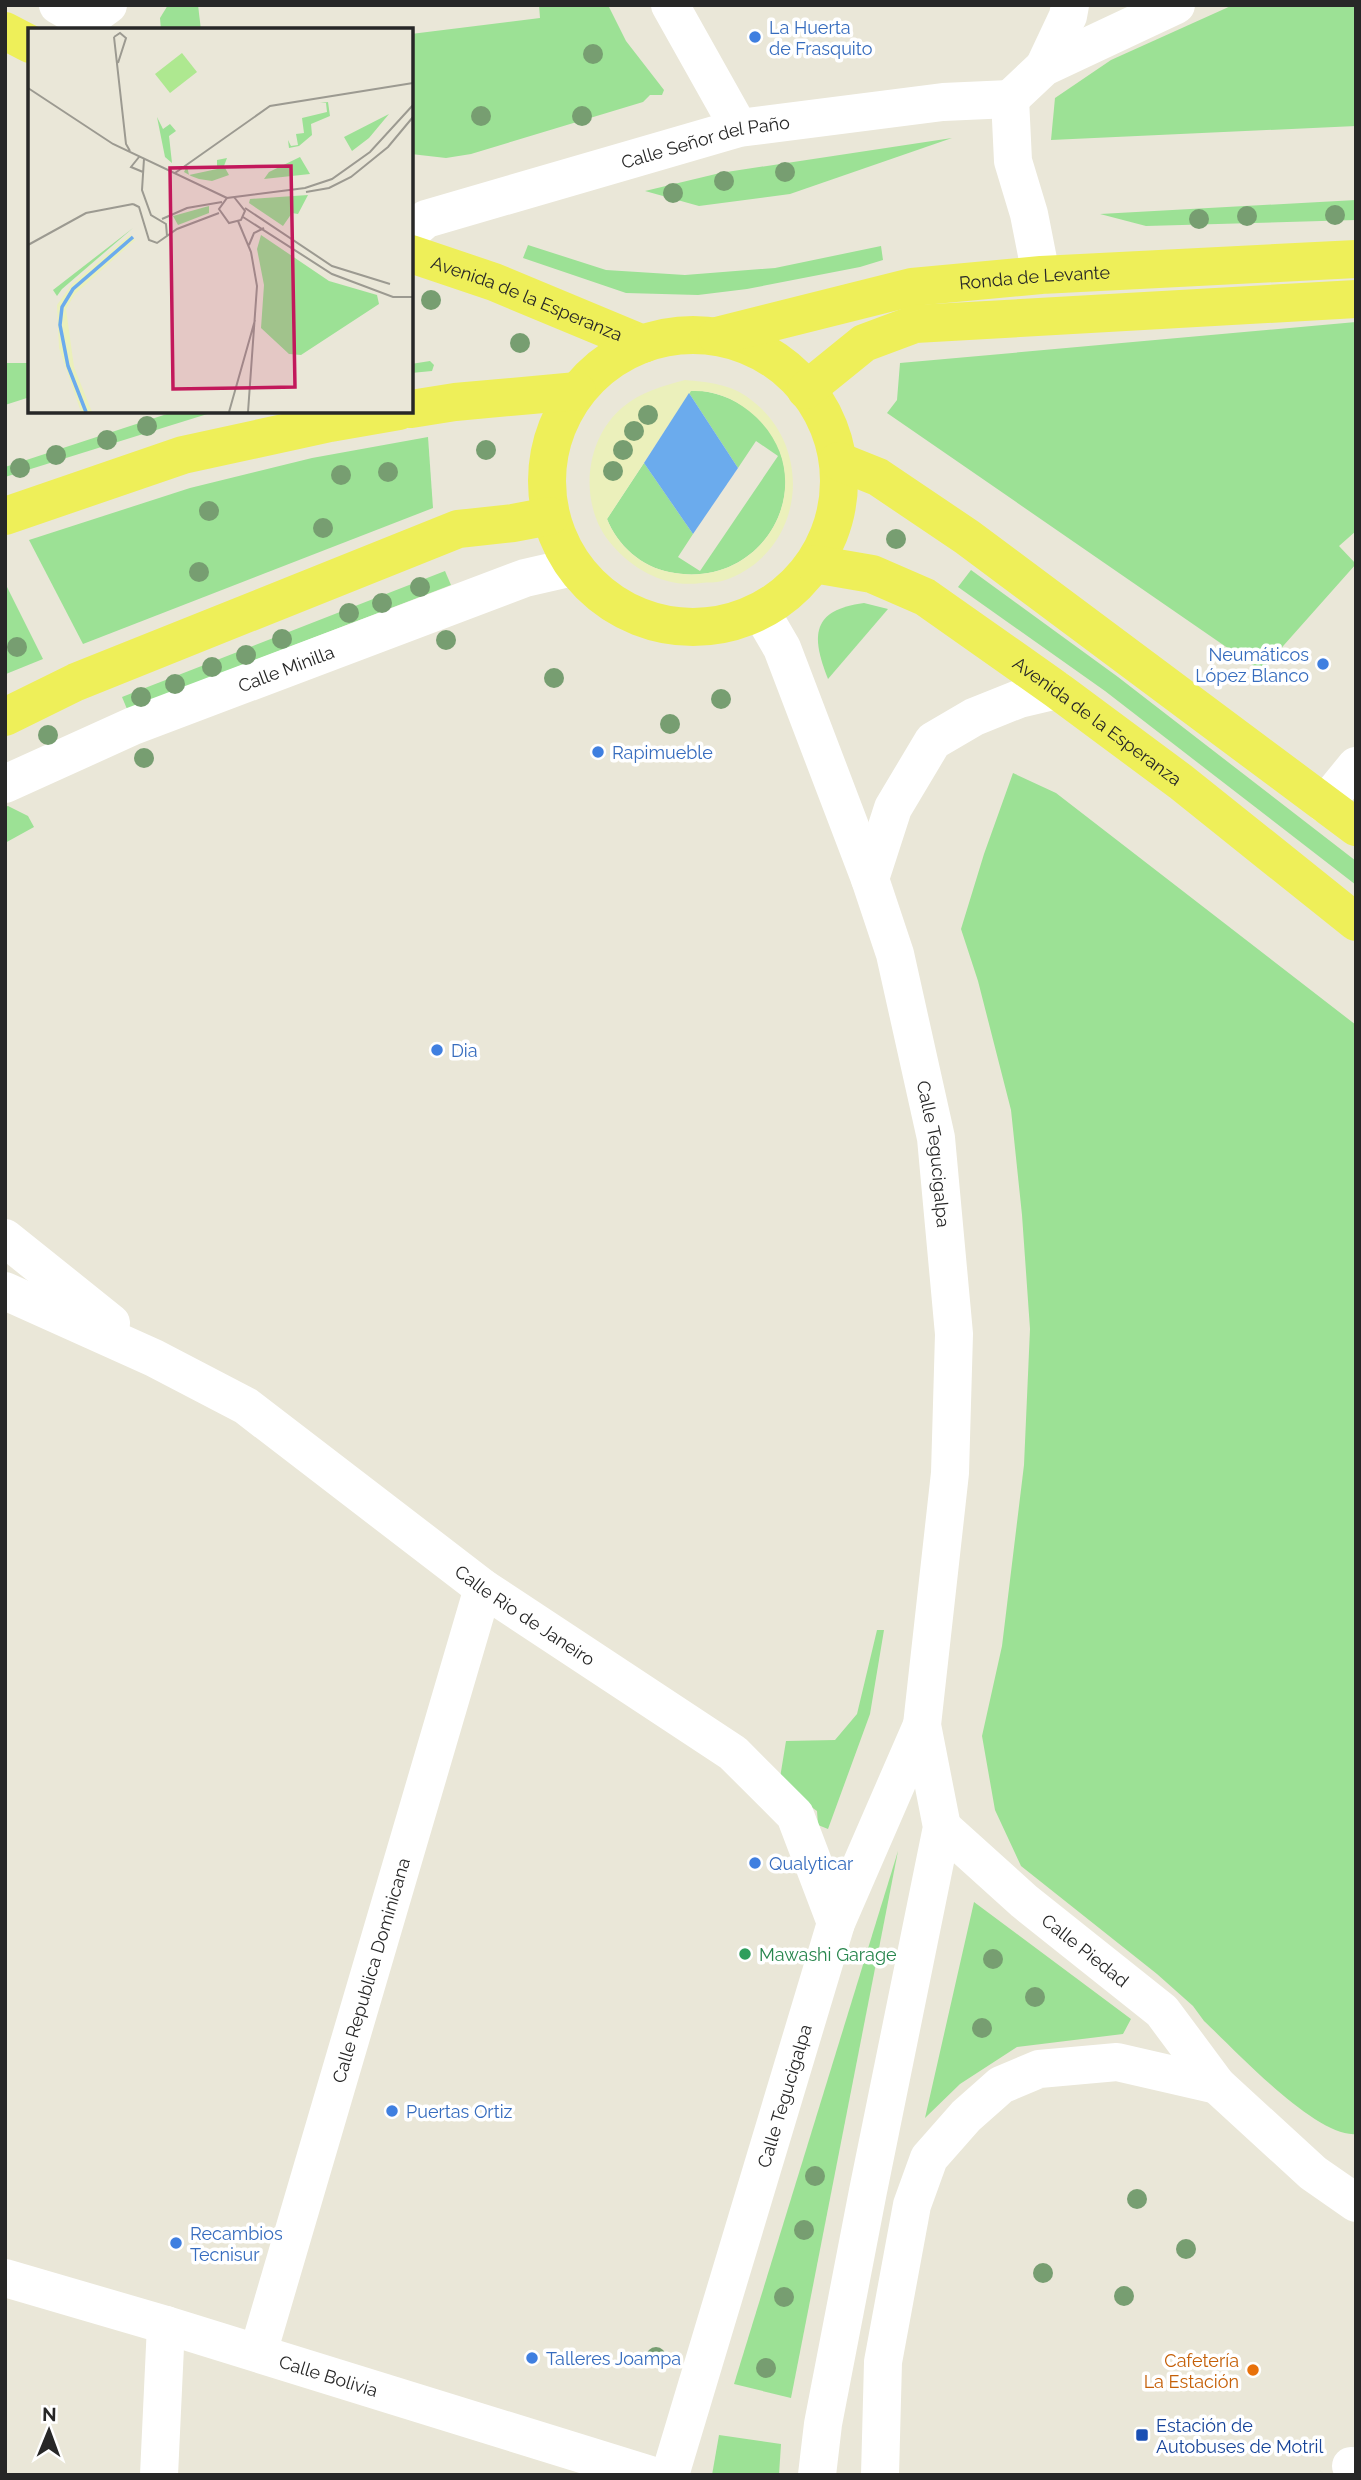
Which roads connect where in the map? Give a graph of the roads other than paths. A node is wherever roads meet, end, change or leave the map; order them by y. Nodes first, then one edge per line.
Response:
1 (670, 5) edge
2 (1070, 5) edge
3 (1176, 5) edge
4 (5, 31) edge
5 (28, 43) edge
6 (1044, 67) junction
7 (1010, 99) junction
8 (739, 128) junction
9 (413, 230) edge
10 (413, 255) edge
11 (1356, 259) edge
12 (1041, 275) junction
13 (1356, 299) edge
14 (717, 336) junction
15 (643, 344) junction
16 (806, 390) junction
17 (577, 391) junction
18 (413, 409) edge
19 (388, 413) edge
20 (838, 461) junction
21 (5, 516) edge
22 (550, 516) junction
23 (814, 564) junction
24 (573, 567) junction
25 (761, 612) junction
26 (1057, 690) junction
27 (5, 717) edge
28 (1356, 766) edge
29 (5, 784) edge
30 (1325, 804) junction
31 (1356, 827) edge
32 (870, 878) junction
33 (1356, 922) edge
34 (5, 1238) edge
35 (5, 1291) edge
36 (154, 1358) junction
37 (483, 1588) junction
38 (922, 1725) junction
39 (942, 1827) junction
40 (836, 1923) junction
41 (1217, 2085) junction
42 (1356, 2165) edge
43 (1313, 2172) junction
44 (1356, 2203) edge
45 (5, 2278) edge
46 (166, 2325) junction
47 (258, 2353) junction
48 (159, 2475) edge
49 (650, 2475) edge
50 (670, 2475) edge
51 (817, 2475) edge
52 (880, 2475) edge

1 - 8 street
2 - 6 street
3 - 6 street
4 - 5 main road
6 - 7 street
7 - 8 street, Calle Señor del Paño
7 - 12 street
8 - 9 street, Calle Señor del Paño
10 - 15 main road, Avenida de la Esperanza
11 - 12 main road, Ronda de Levante
12 - 14 main road, Ronda de Levante
13 - 16 main road
14 - 15 main road
14 - 16 main road
15 - 17 main road
16 - 20 main road
17 - 18 main road
17 - 22 main road
19 - 21 main road
20 - 23 main road
20 - 30 main road
22 - 24 main road
22 - 27 main road
23 - 25 main road
23 - 26 main road, Avenida de la Esperanza
24 - 25 main road
24 - 29 street, Calle Minilla
25 - 32 street, Calle Tegucigalpa
26 - 32 street
26 - 33 main road, Avenida de la Esperanza
28 - 30 street
30 - 31 main road
32 - 38 street, Calle Tegucigalpa
34 - 36 street, Calle Rio de Janeiro
35 - 36 street, Calle Rio de Janeiro
36 - 37 street, Calle Rio de Janeiro
37 - 40 street, Calle Rio de Janeiro
37 - 47 street, Calle Republica Dominicana
38 - 39 street, Calle Tegucigalpa
38 - 40 street, Calle Tegucigalpa
39 - 41 street, Calle Piedad
39 - 51 street, Calle Tegucigalpa
40 - 50 street, Calle Tegucigalpa
41 - 43 street, Calle Piedad
41 - 52 street, Calle Piedad
42 - 43 street
43 - 44 street, Calle Piedad
45 - 46 street, Calle Bolivia
46 - 47 street, Calle Bolivia
46 - 48 street
47 - 49 street, Calle Bolivia

